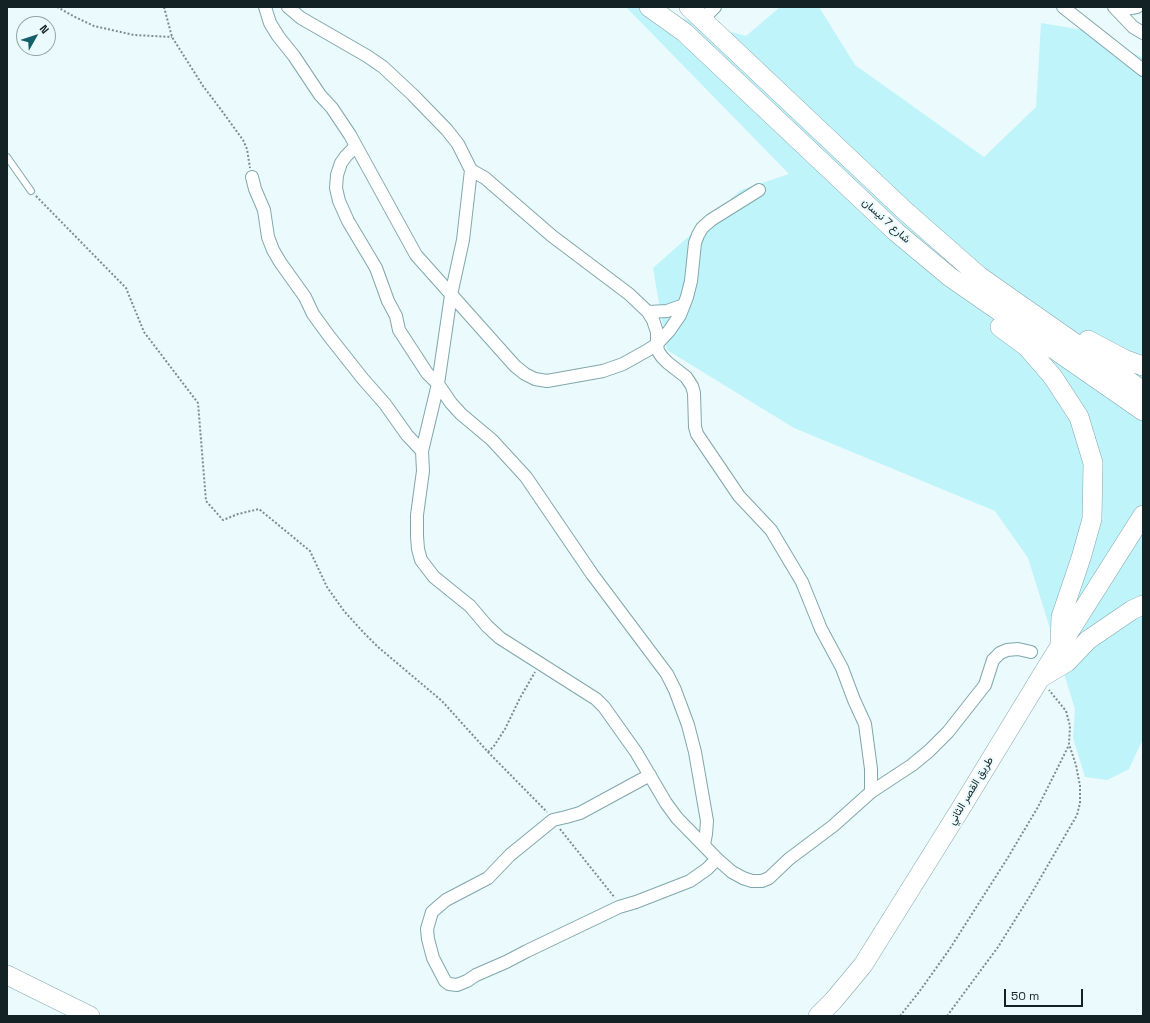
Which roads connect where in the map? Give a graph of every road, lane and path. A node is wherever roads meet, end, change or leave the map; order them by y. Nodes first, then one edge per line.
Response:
1 (57, 7) edge
2 (164, 7) edge
3 (265, 7) edge
4 (288, 7) edge
5 (649, 7) edge
6 (1063, 7) edge
7 (1125, 10) edge
8 (702, 11) edge
9 (1143, 33) edge
10 (172, 37) junction
11 (1143, 70) edge
12 (356, 146) junction
13 (7, 157) edge
14 (471, 170) junction
15 (252, 177) joint
16 (759, 190) dead end
17 (31, 191) joint
18 (896, 232) junction
19 (451, 295) junction
20 (684, 306) junction
21 (648, 312) junction
22 (1051, 326) junction
23 (657, 344) junction
24 (1143, 366) edge
25 (438, 384) junction
26 (1143, 391) edge
27 (1143, 411) edge
28 (422, 451) junction
29 (1143, 515) edge
30 (1143, 605) edge
31 (1060, 646) junction
32 (1031, 652) dead end
33 (541, 663) junction
34 (1039, 679) junction
35 (1069, 744) junction
36 (488, 752) junction
37 (650, 775) junction
38 (871, 792) junction
39 (553, 820) junction
40 (704, 845) junction
41 (717, 859) junction
42 (619, 907) junction
43 (7, 975) edge
44 (90, 1016) edge
45 (818, 1016) edge
46 (900, 1016) edge
47 (947, 1016) edge

1 - 10 path
2 - 10 path
3 - 12 street
4 - 14 street
5 - 18 main road, شارع 7 نيسان
6 - 11 street
7 - 9 street
8 - 22 main road, شارع 7 نيسان
10 - 15 path
12 - 19 street
12 - 25 street
13 - 17 lane
14 - 19 street
14 - 21 street
15 - 28 street
16 - 20 street
17 - 36 path
18 - 27 main road, شارع 7 نيسان
18 - 31 main road
19 - 23 street
19 - 25 street
20 - 21 street
20 - 23 street
21 - 23 street
22 - 24 main road
22 - 26 main road, شارع 7 نيسان
23 - 38 street
25 - 28 street
25 - 40 street
28 - 33 street
29 - 31 main road, طريق القصر الثاني
30 - 34 main road
31 - 34 main road, طريق القصر الثاني
32 - 38 street
33 - 36 path
33 - 37 street
34 - 35 path
34 - 45 main road, طريق القصر الثاني
35 - 46 path
35 - 47 path
36 - 39 path
37 - 39 street
37 - 40 street
38 - 41 street
39 - 42 path
39 - 42 street
40 - 41 street
41 - 42 street
43 - 44 main road

